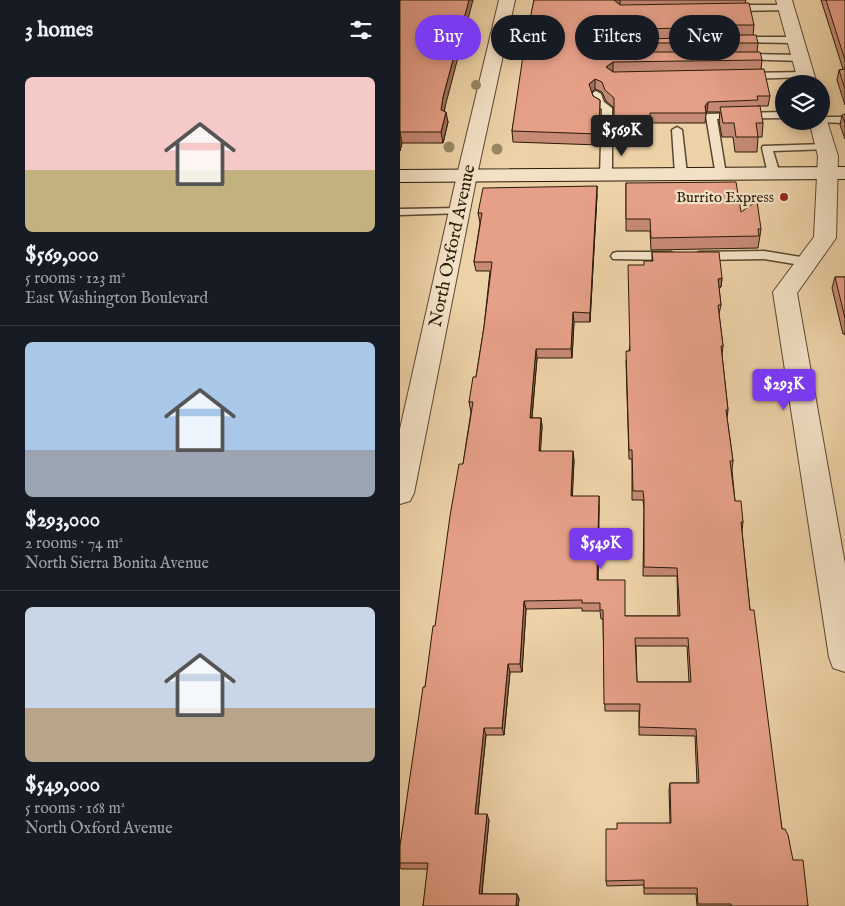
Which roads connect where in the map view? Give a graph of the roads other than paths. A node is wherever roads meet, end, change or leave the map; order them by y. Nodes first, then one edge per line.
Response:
1 (506, 0) edge
2 (786, 4) edge
3 (719, 8) edge
4 (740, 40) edge
5 (796, 40) junction
6 (740, 57) edge
7 (801, 58) junction
8 (806, 75) edge
9 (733, 76) edge
10 (775, 78) edge
11 (596, 94) edge
12 (775, 115) edge
13 (845, 120) edge
14 (830, 121) edge
15 (677, 130) dead end
16 (822, 130) edge
17 (826, 147) junction
18 (836, 173) edge
19 (681, 174) junction
20 (720, 174) junction
21 (774, 174) junction
22 (606, 175) junction
23 (400, 176) edge
24 (467, 176) junction
25 (460, 211) junction
26 (400, 212) edge
27 (617, 256) dead end
28 (807, 262) junction
29 (400, 493) edge
30 (845, 657) edge

1 - 24 street, North Oxford Avenue
2 - 3 lane
2 - 5 street
4 - 5 lane
5 - 7 street
6 - 7 lane
7 - 8 street
9 - 10 lane
11 - 22 lane
12 - 20 lane
13 - 14 lane
15 - 19 lane
16 - 17 street
17 - 18 street
17 - 21 lane
18 - 21 street
18 - 28 street
19 - 20 street
19 - 22 street
20 - 21 street
22 - 24 street
23 - 24 street
24 - 25 street, North Oxford Avenue
25 - 26 lane
25 - 29 street, North Oxford Avenue
27 - 28 lane
28 - 30 street

